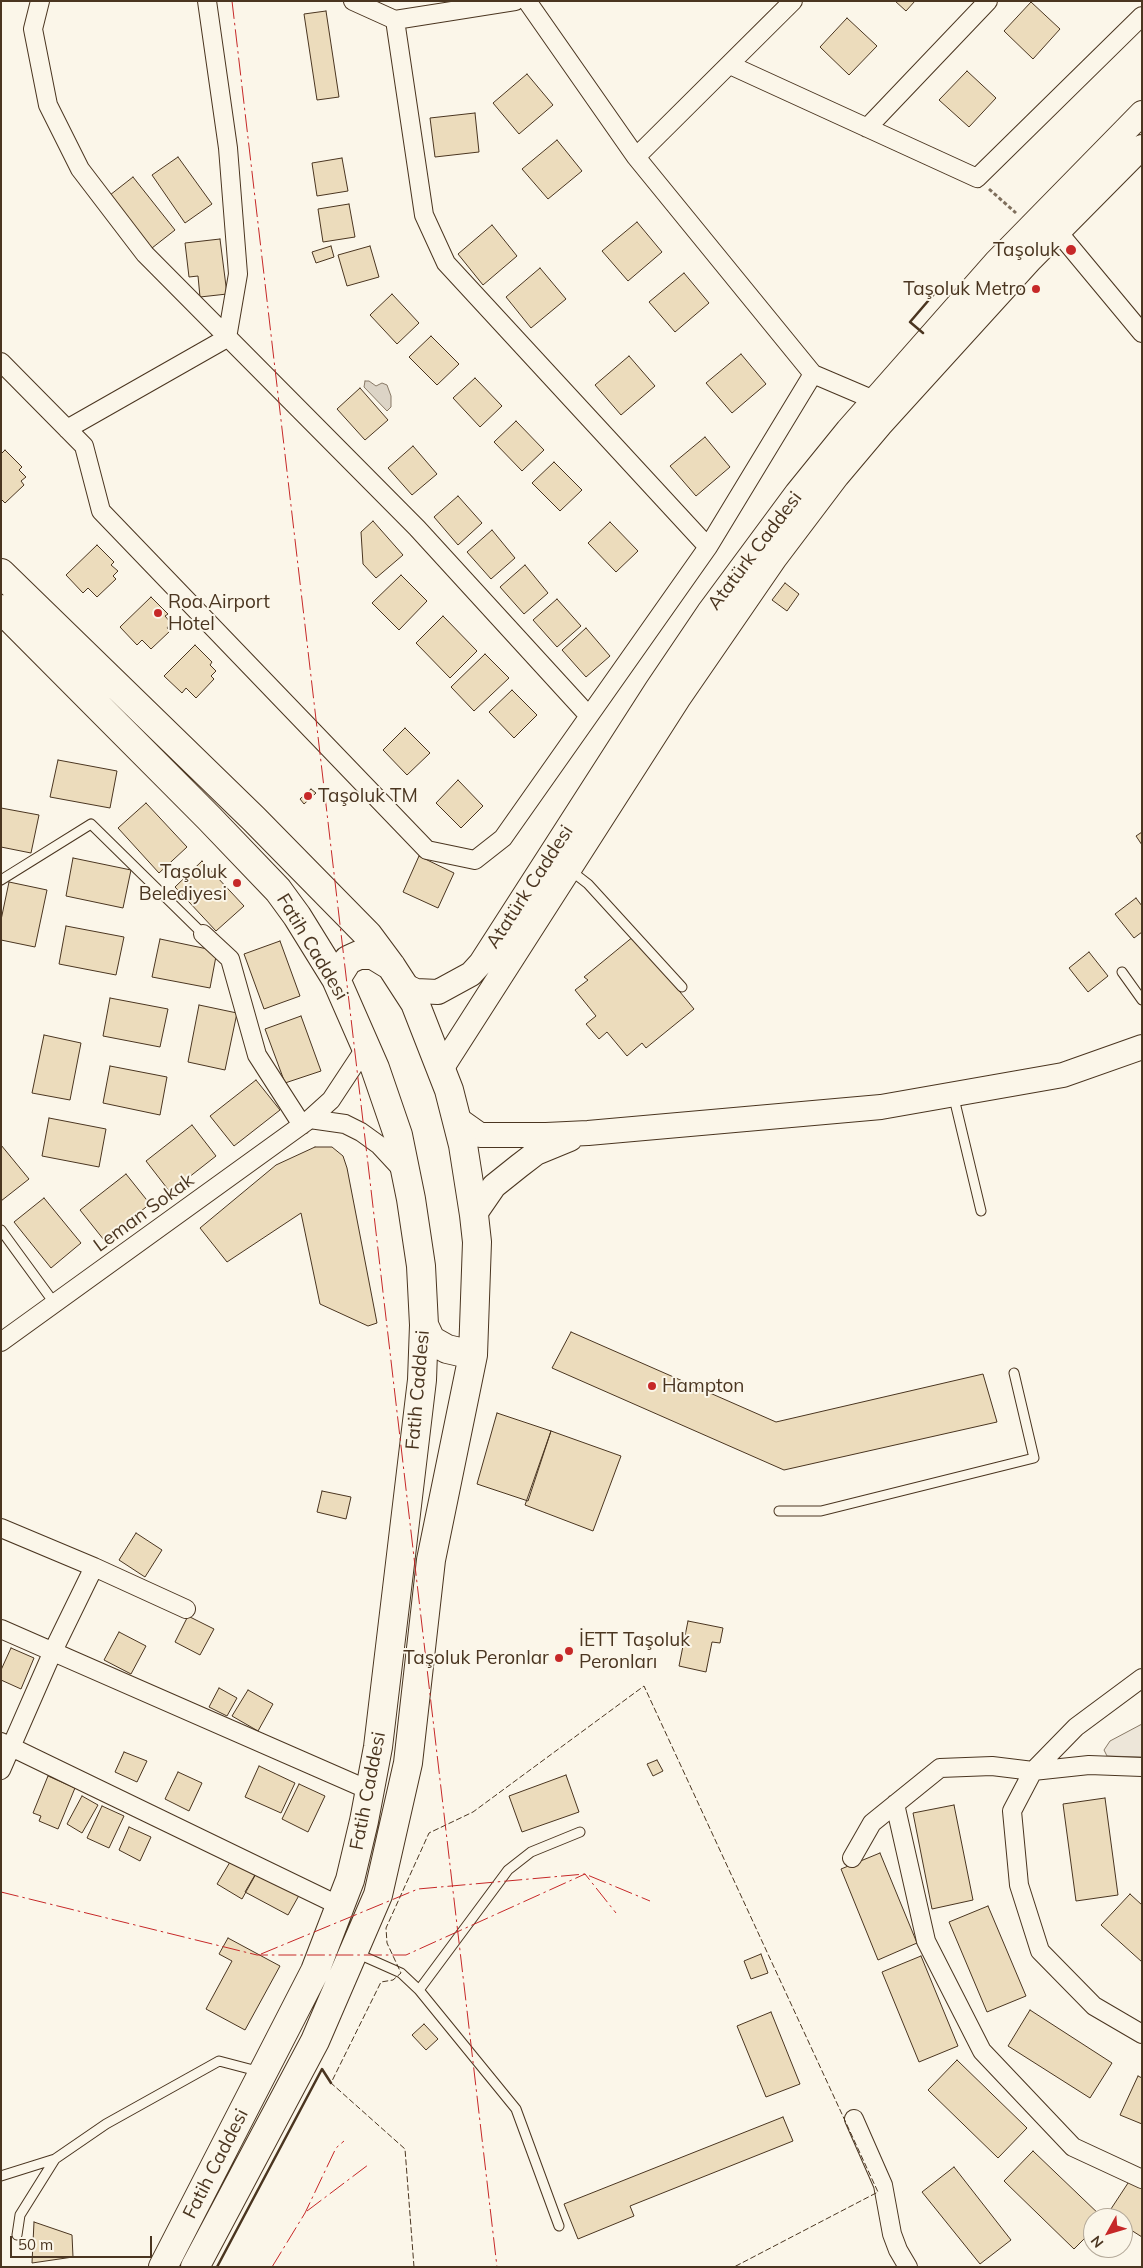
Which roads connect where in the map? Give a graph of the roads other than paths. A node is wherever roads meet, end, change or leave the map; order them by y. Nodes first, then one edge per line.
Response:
1 (40, 1) edge
2 (208, 1) edge
3 (353, 1) edge
4 (515, 1) edge
5 (527, 1) edge
6 (793, 1) edge
7 (988, 1) edge
8 (1142, 16) edge
9 (394, 20) junction
10 (730, 65) junction
11 (1142, 113) edge
12 (867, 128) junction
13 (1142, 147) edge
14 (636, 157) junction
15 (1058, 232) junction
16 (1142, 333) edge
17 (227, 338) junction
18 (1, 362) edge
19 (813, 374) junction
20 (882, 408) junction
21 (67, 429) junction
22 (708, 547) junction
23 (1, 573) edge
24 (1, 609) edge
25 (589, 716) junction
26 (570, 869) junction
27 (1, 880) edge
28 (203, 934) joint
29 (1122, 972) dead end
30 (397, 976) junction
31 (336, 979) junction
32 (682, 987) dead end
33 (1142, 1000) edge
34 (366, 1047) junction
35 (1142, 1047) edge
36 (440, 1069) junction
37 (953, 1094) junction
38 (456, 1118) junction
39 (306, 1122) junction
40 (588, 1133) junction
41 (406, 1175) junction
42 (981, 1211) dead end
43 (474, 1215) junction
44 (1, 1230) edge
45 (55, 1304) junction
46 (424, 1325) junction
47 (1, 1342) edge
48 (472, 1355) junction
49 (1014, 1373) dead end
50 (779, 1511) dead end
51 (1, 1528) edge
52 (94, 1567) junction
53 (186, 1609) dead end
54 (1, 1629) edge
55 (53, 1651) junction
56 (1142, 1678) edge
57 (7, 1744) edge
58 (1142, 1767) edge
59 (1, 1770) edge
60 (1033, 1771) junction
61 (371, 1791) junction
62 (895, 1804) junction
63 (580, 1832) dead end
64 (852, 1858) dead end
65 (340, 1906) junction
66 (353, 1952) junction
67 (418, 1990) junction
68 (1142, 2034) edge
69 (264, 2072) junction
70 (854, 2119) dead end
71 (55, 2159) junction
72 (1, 2176) edge
73 (1142, 2179) edge
74 (559, 2226) dead end
75 (17, 2235) dead end
76 (163, 2267) edge
77 (195, 2267) edge
78 (908, 2267) edge

1 - 17 street
2 - 17 street
3 - 9 street
4 - 9 street
5 - 14 street
6 - 10 street
7 - 12 street
8 - 12 street
9 - 22 street
10 - 12 street
10 - 14 street
11 - 20 main road, Atatürk Caddesi
13 - 15 main road, Atatürk Caddesi
14 - 19 street
15 - 16 street
15 - 20 main road, Atatürk Caddesi
17 - 21 street
17 - 25 street
18 - 21 street
19 - 20 street
19 - 22 street
20 - 26 main road, Atatürk Caddesi
20 - 30 main road, Atatürk Caddesi
21 - 25 street
22 - 25 street
23 - 30 main road, Fatih Caddesi
24 - 31 main road, Fatih Caddesi
26 - 32 lane
26 - 36 main road, Atatürk Caddesi
27 - 28 lane
28 - 39 street
29 - 33 lane
30 - 31 main road
30 - 36 main road, Fatih Caddesi
31 - 34 main road, Fatih Caddesi
34 - 39 street, Leman Sokak
34 - 41 main road, Fatih Caddesi
35 - 37 main road
36 - 38 main road, Fatih Caddesi
37 - 40 main road
37 - 42 lane
38 - 40 main road
38 - 43 main road, Fatih Caddesi
39 - 41 street
39 - 45 street, Leman Sokak
40 - 43 main road
41 - 46 main road, Fatih Caddesi
43 - 48 main road, Fatih Caddesi
44 - 45 lane
45 - 47 street, Leman Sokak
46 - 48 main road
46 - 61 main road, Fatih Caddesi
48 - 66 main road, Fatih Caddesi
49 - 50 lane
51 - 52 street
52 - 53 street
52 - 55 street
54 - 55 street
55 - 57 street
55 - 61 street
56 - 60 street
57 - 59 street
57 - 65 street
58 - 60 street
60 - 62 street
60 - 68 street
61 - 65 main road, Fatih Caddesi
62 - 64 street
62 - 73 street
63 - 67 lane
65 - 69 main road, Fatih Caddesi
66 - 67 lane
66 - 77 main road, Fatih Caddesi
67 - 74 lane
69 - 71 lane
69 - 76 main road, Fatih Caddesi
70 - 78 street
71 - 72 lane
71 - 75 lane

